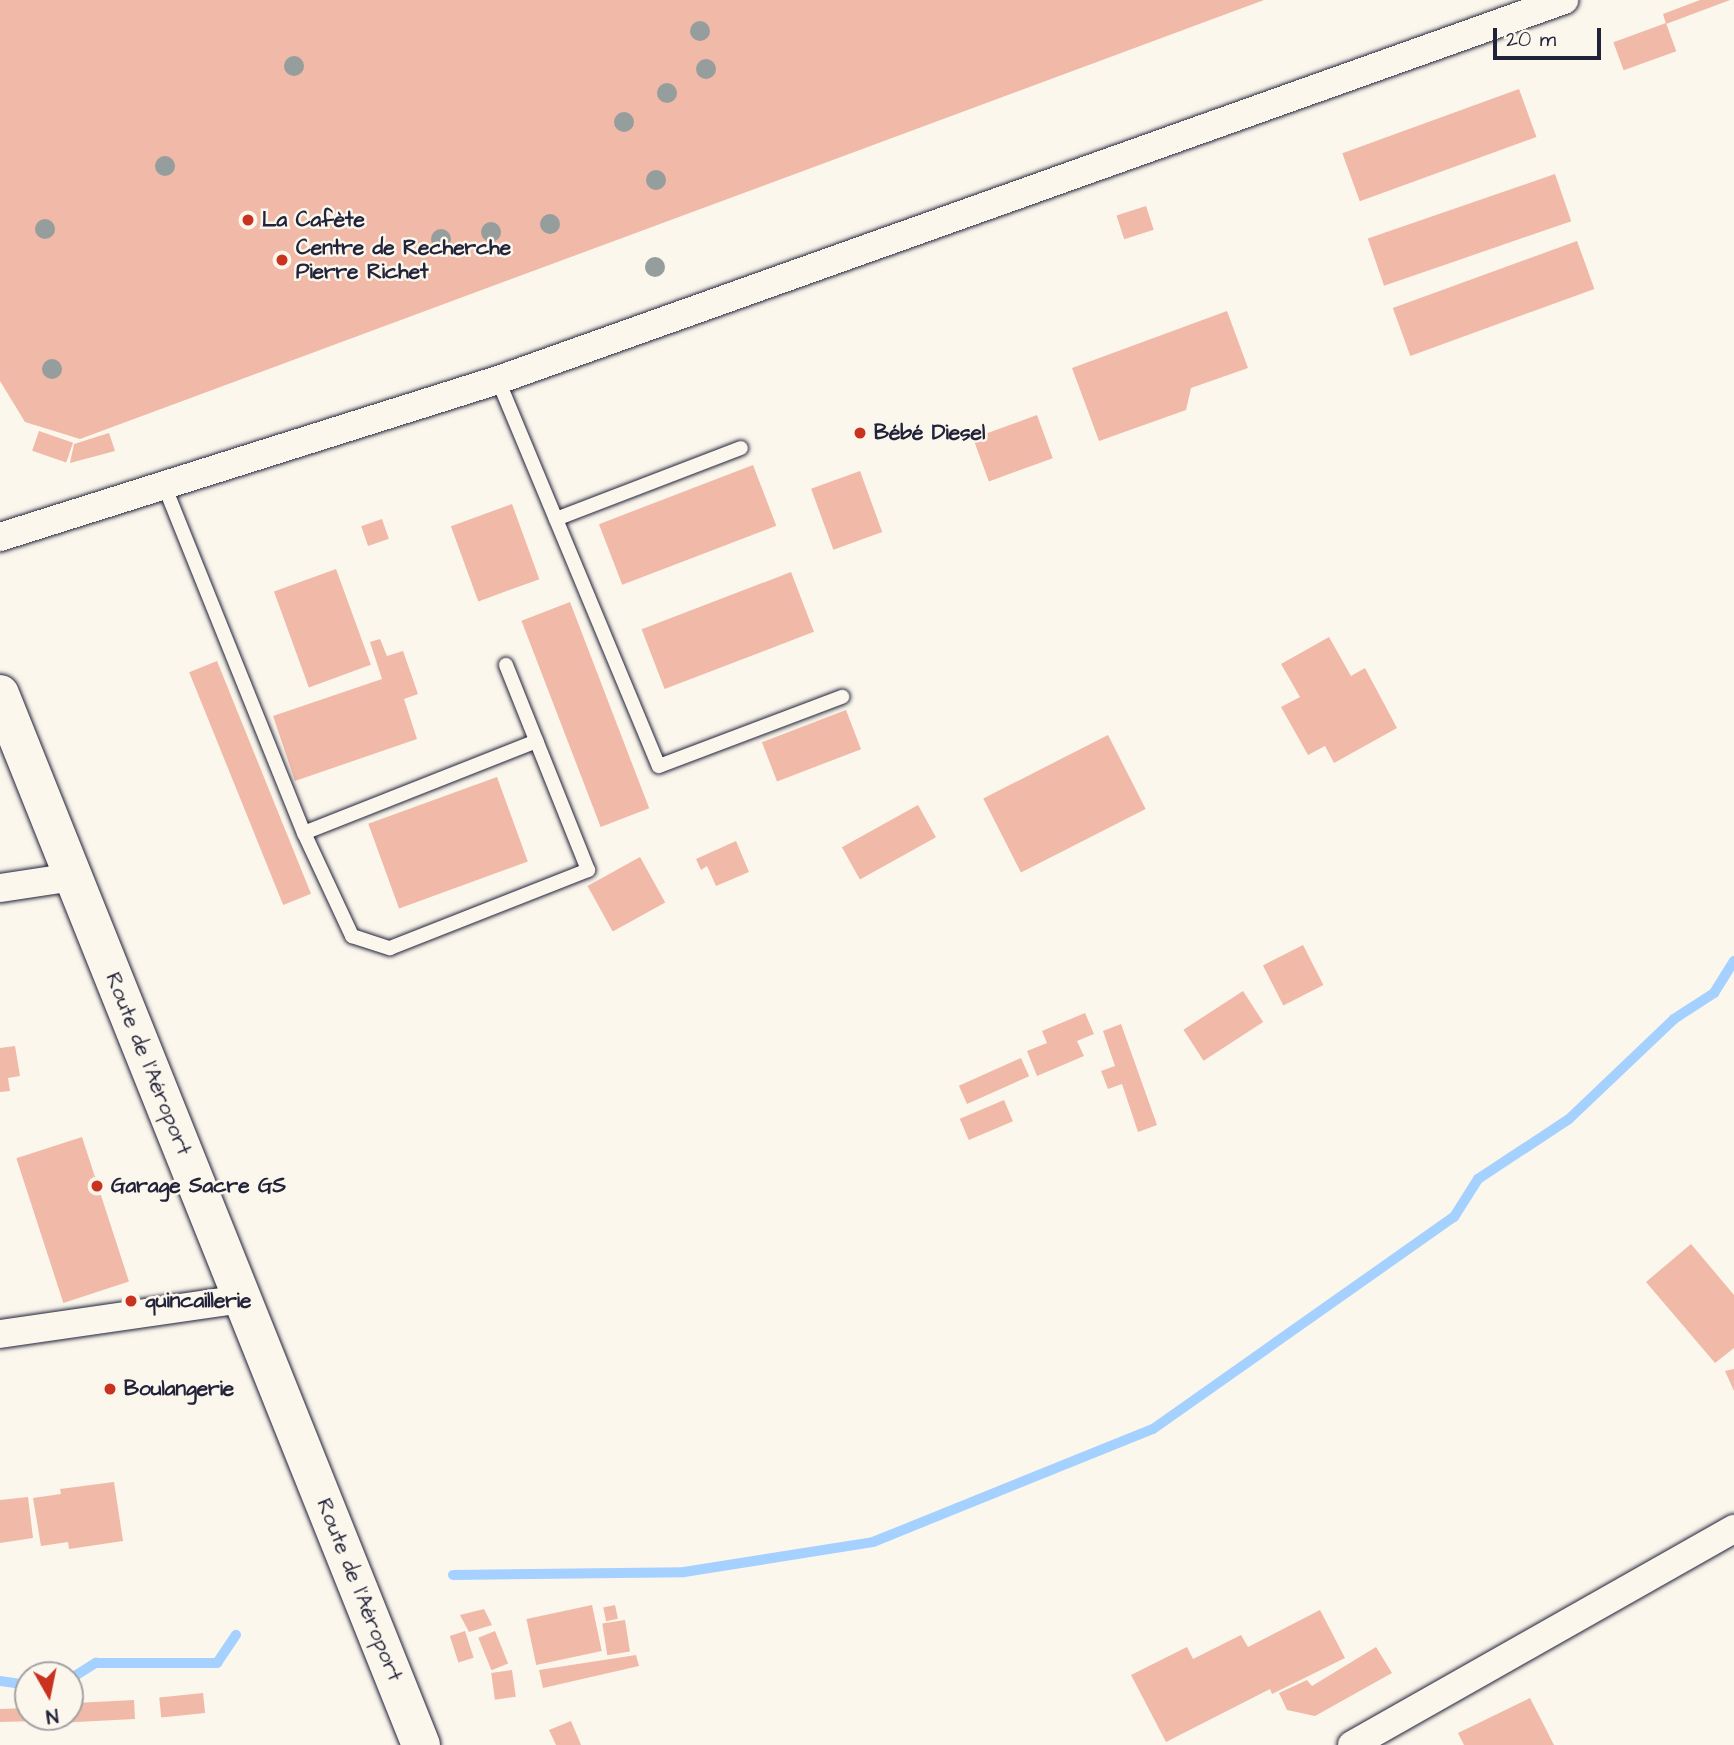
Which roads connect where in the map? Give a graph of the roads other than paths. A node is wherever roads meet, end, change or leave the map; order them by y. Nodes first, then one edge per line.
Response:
1 (1564, 0) edge
2 (498, 380) junction
3 (741, 448) dead end
4 (164, 485) junction
5 (556, 519) junction
6 (0, 537) edge
7 (506, 666) dead end
8 (0, 694) edge
9 (842, 697) dead end
10 (536, 741) junction
11 (304, 833) junction
12 (74, 877) junction
13 (0, 888) edge
14 (242, 1298) junction
15 (0, 1334) edge
16 (1734, 1528) edge
17 (421, 1745) edge
18 (1352, 1745) edge

1 - 2 street
2 - 4 street
2 - 5 lane
3 - 5 lane
4 - 6 street
4 - 11 lane
5 - 9 lane
7 - 10 lane
8 - 12 main road, Route de l'Aéroport
10 - 11 lane
10 - 11 lane
12 - 13 street
12 - 14 main road, Route de l'Aéroport
14 - 15 street
14 - 17 main road, Route de l'Aéroport
16 - 18 street

